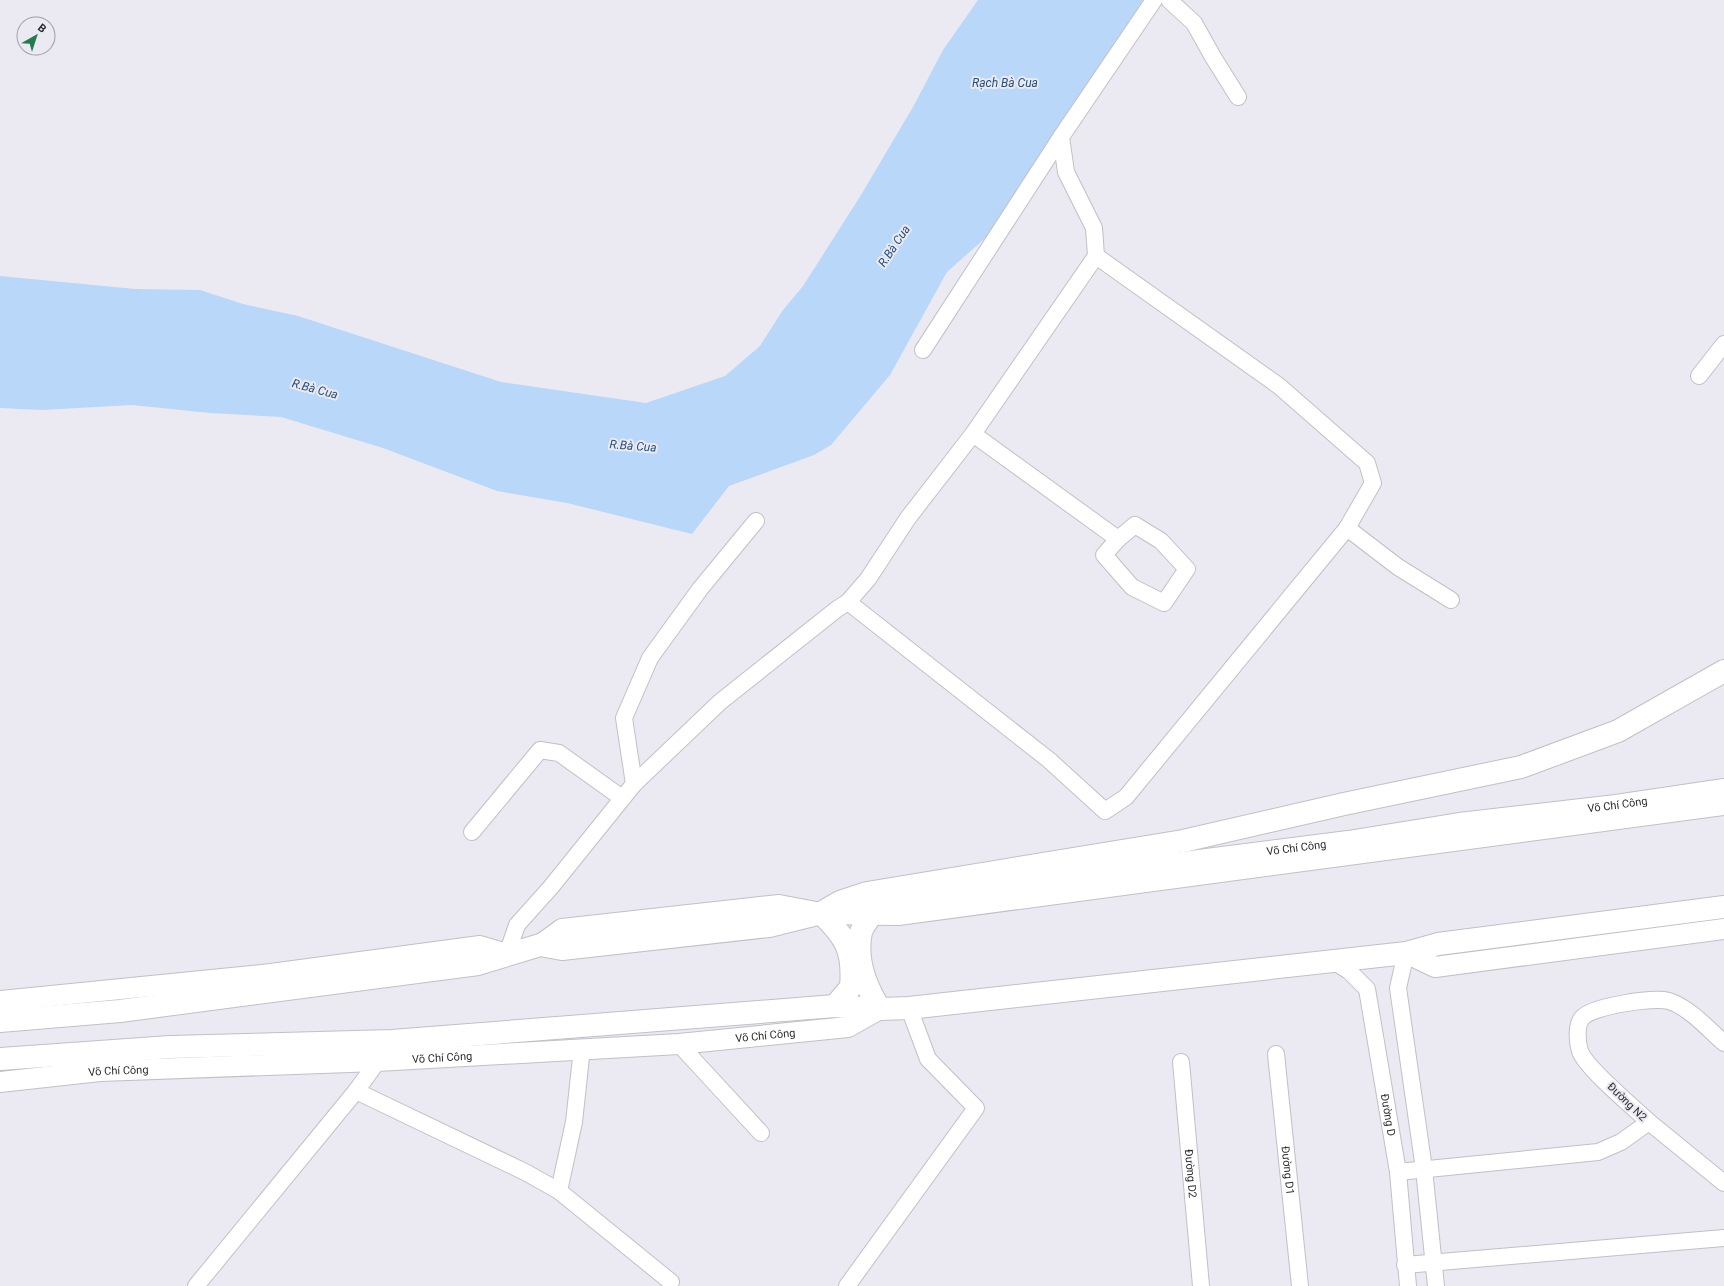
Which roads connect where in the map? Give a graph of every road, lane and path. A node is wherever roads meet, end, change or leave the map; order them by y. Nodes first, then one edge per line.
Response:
1 (1154, 0) edge
2 (1169, 0) edge
3 (1238, 97) dead end
4 (1061, 137) junction
5 (1096, 256) junction
6 (1724, 344) edge
7 (923, 350) dead end
8 (1699, 376) dead end
9 (973, 434) junction
10 (756, 521) dead end
11 (1347, 528) junction
12 (1118, 539) junction
13 (1450, 600) dead end
14 (848, 602) junction
15 (1724, 671) edge
16 (634, 784) junction
17 (1724, 788) edge
18 (622, 798) junction
19 (1724, 804) edge
20 (472, 832) dead end
21 (1724, 907) edge
22 (820, 913) junction
23 (872, 913) junction
24 (1724, 929) edge
25 (1406, 953) junction
26 (508, 954) junction
27 (1333, 961) junction
28 (0, 1001) edge
29 (835, 1006) junction
30 (909, 1008) junction
31 (880, 1009) junction
32 (676, 1019) junction
33 (0, 1021) edge
34 (584, 1026) junction
35 (392, 1041) junction
36 (679, 1044) junction
37 (1724, 1044) edge
38 (582, 1048) junction
39 (1276, 1054) dead end
40 (0, 1059) edge
41 (377, 1061) junction
42 (1181, 1062) dead end
43 (0, 1082) edge
44 (356, 1091) junction
45 (1649, 1122) junction
46 (762, 1133) dead end
47 (1424, 1169) junction
48 (1398, 1172) junction
49 (1724, 1183) edge
50 (559, 1191) junction
51 (1724, 1238) edge
52 (1434, 1263) junction
53 (1405, 1265) junction
54 (671, 1282) dead end
55 (196, 1286) edge
56 (847, 1286) edge
57 (1201, 1286) edge
58 (1300, 1286) edge
59 (1408, 1286) edge
60 (1436, 1286) edge

1 - 4 street
2 - 3 street
4 - 5 street
4 - 7 street
5 - 9 street
5 - 11 street
6 - 8 street
9 - 12 street
9 - 14 street
10 - 16 street
11 - 13 street
11 - 14 street
12 - 12 street
14 - 16 street
15 - 22 highway
16 - 18 street
17 - 23 main road, Võ Chí Công
18 - 20 street
18 - 26 street
19 - 23 highway, Võ Chí Công
21 - 25 highway, Võ Chí Công
22 - 23 highway, Võ Chí Công
22 - 26 highway, Võ Chí Công
22 - 29 highway
23 - 31 highway
24 - 25 main road
25 - 27 highway, Võ Chí Công
25 - 47 street
26 - 28 main road
26 - 33 highway, Võ Chí Công
27 - 30 highway, Võ Chí Công
27 - 48 street, Đường D
29 - 31 highway, Võ Chí Công
29 - 32 highway, Võ Chí Công
30 - 31 highway, Võ Chí Công
30 - 56 street
31 - 36 main road, Võ Chí Công
32 - 34 highway, Võ Chí Công
32 - 36 main road
34 - 35 highway, Võ Chí Công
34 - 38 main road
35 - 40 highway, Võ Chí Công
35 - 41 street
36 - 38 main road, Võ Chí Công
36 - 46 street
37 - 45 street, Đường N2
38 - 41 main road, Võ Chí Công
38 - 50 street
39 - 58 street, Đường D1
41 - 43 main road, Võ Chí Công
41 - 44 street
42 - 57 street, Đường D2
44 - 50 street
44 - 55 street
45 - 47 street, Đường N2
45 - 49 street
47 - 48 street, Đường N2
47 - 52 street
48 - 53 street, Đường D
50 - 54 street
51 - 52 street
52 - 53 street
52 - 60 street
53 - 59 street, Đường D

